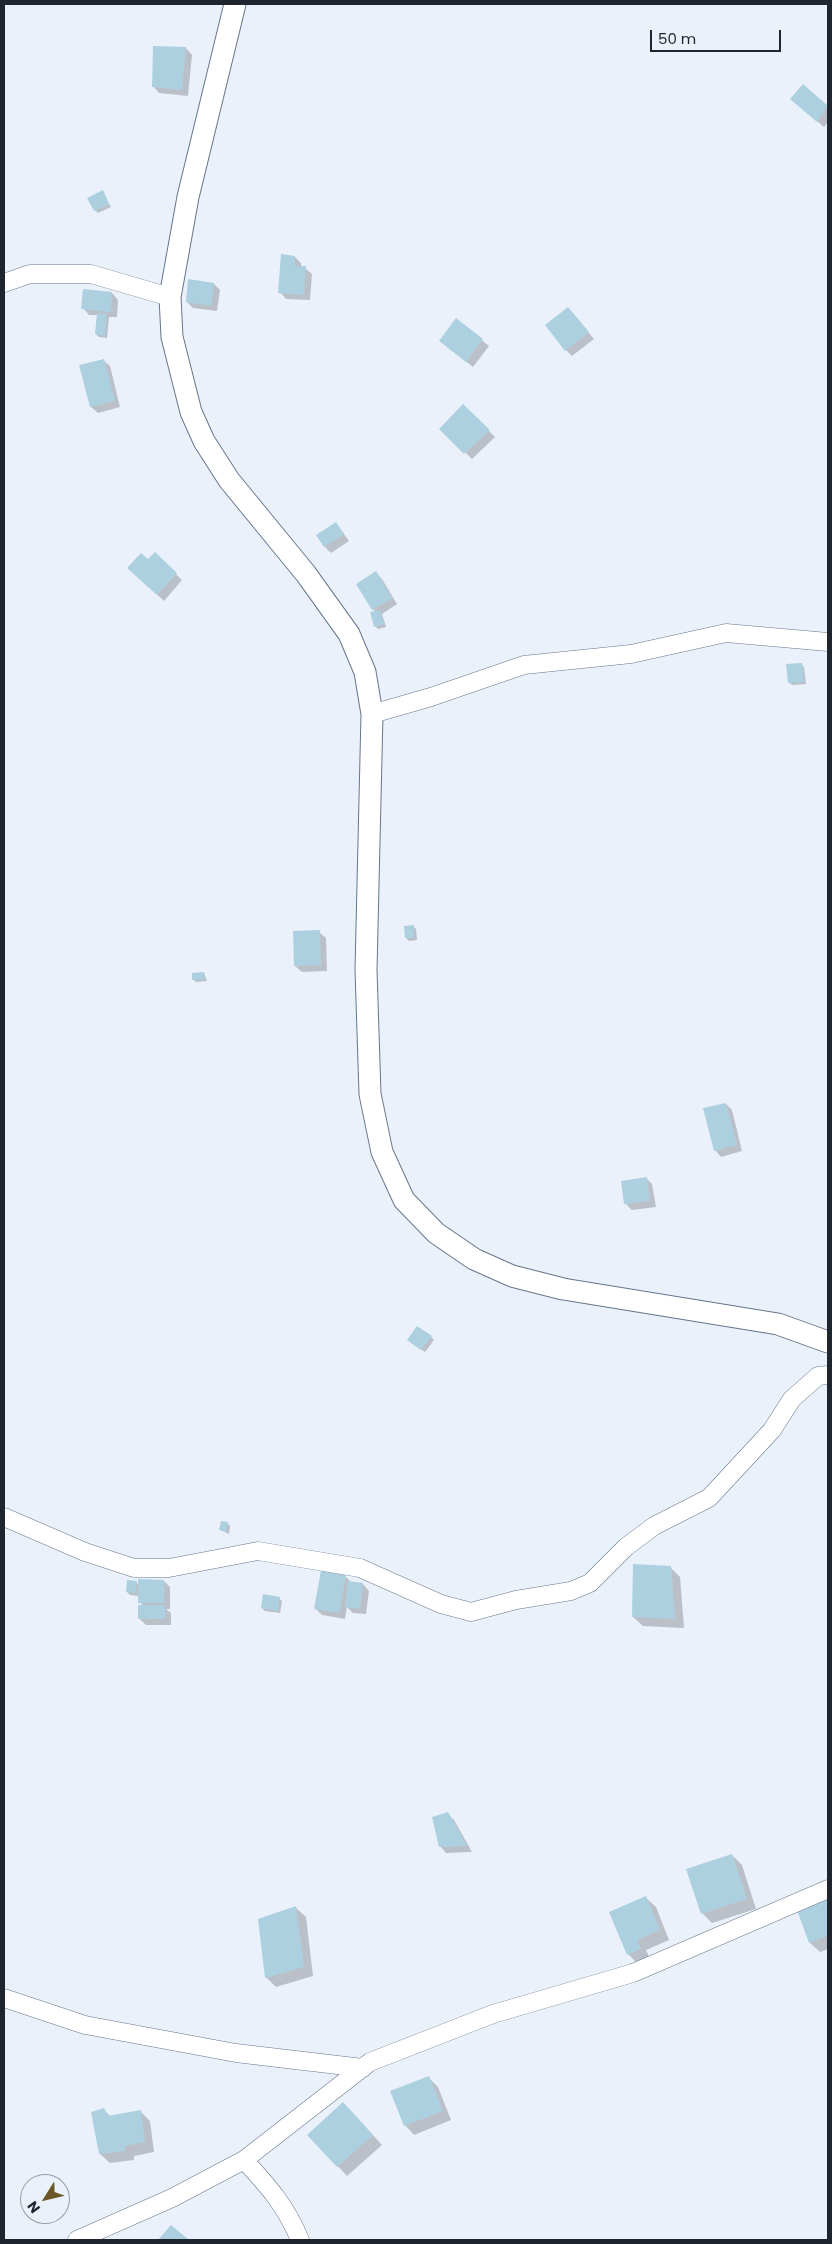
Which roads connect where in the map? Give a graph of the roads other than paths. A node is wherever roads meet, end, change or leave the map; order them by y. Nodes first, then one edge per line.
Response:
1 (236, 4) edge
2 (4, 283) edge
3 (170, 297) junction
4 (828, 642) edge
5 (372, 714) junction
6 (828, 1342) edge
7 (828, 1375) edge
8 (4, 1517) edge
9 (828, 1889) edge
10 (4, 1998) edge
11 (363, 2068) junction
12 (244, 2160) junction
13 (77, 2240) edge
14 (300, 2240) edge

1 - 3 street
2 - 3 street
3 - 5 street
4 - 5 street
5 - 6 street
7 - 8 street
9 - 11 street
10 - 11 street
11 - 12 street
12 - 13 street
12 - 14 street

